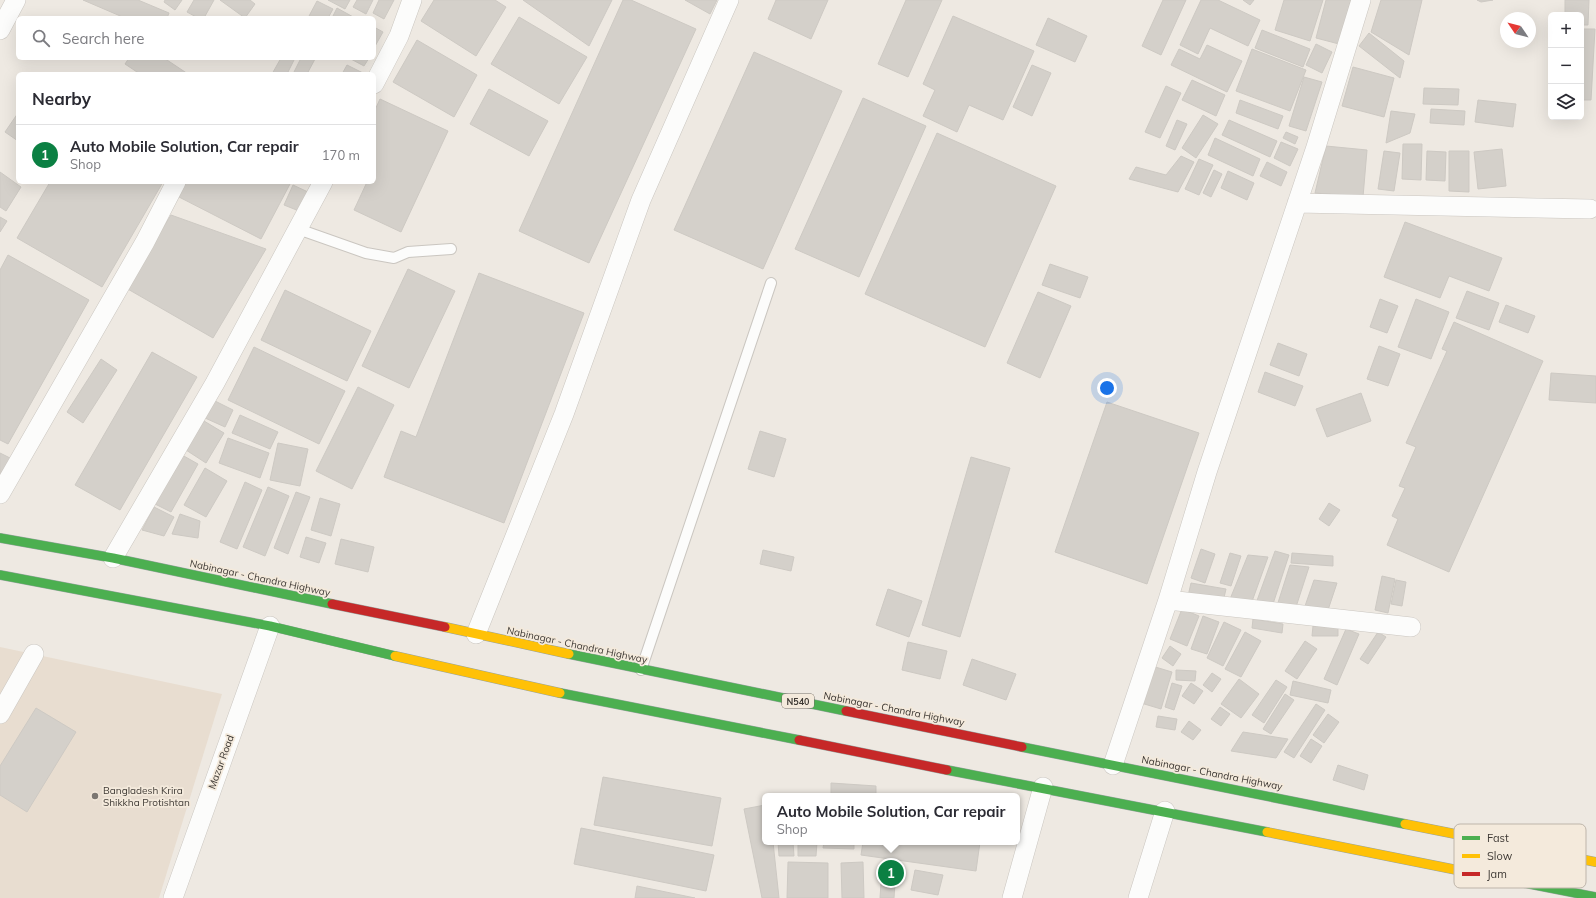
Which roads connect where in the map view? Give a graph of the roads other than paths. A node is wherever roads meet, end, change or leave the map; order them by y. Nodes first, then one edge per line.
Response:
1 (16, 0) edge
2 (412, 0) edge
3 (729, 0) edge
4 (1361, 0) edge
5 (0, 30) edge
6 (376, 80) edge
7 (175, 184) edge
8 (322, 184) edge
9 (1297, 203) junction
10 (1590, 209) dead end
11 (298, 230) junction
12 (451, 249) dead end
13 (770, 283) dead end
14 (0, 494) edge
15 (0, 538) edge
16 (113, 558) junction
17 (0, 575) edge
18 (1168, 600) junction
19 (270, 626) junction
20 (1411, 627) dead end
21 (476, 634) junction
22 (34, 654) dead end
23 (641, 670) junction
24 (0, 714) edge
25 (1113, 765) junction
26 (1043, 787) junction
27 (1165, 811) junction
28 (1454, 833) edge
29 (1586, 860) edge
30 (1596, 862) edge
31 (1454, 871) edge
32 (1533, 888) edge
33 (1562, 894) edge
34 (1596, 897) edge
35 (173, 898) edge
36 (1012, 898) edge
37 (1138, 898) edge

1 - 5 street
2 - 6 street
3 - 21 street
4 - 9 street
7 - 14 street
8 - 11 street
9 - 10 street
9 - 18 street
11 - 12 lane
11 - 16 street
13 - 23 lane
15 - 16 highway, Nabinagar - Chandra Highway / N540
16 - 21 highway, Nabinagar - Chandra Highway / N540
17 - 19 highway
18 - 20 street
18 - 25 street
19 - 26 highway
19 - 35 street, Mazar Road
21 - 23 highway, Nabinagar - Chandra Highway / N540
22 - 24 street
23 - 25 highway, Nabinagar - Chandra Highway / N540
25 - 28 highway, Nabinagar - Chandra Highway / N540
26 - 27 highway
26 - 36 street
27 - 31 highway
27 - 37 street
29 - 30 highway, Nabinagar - Chandra Highway / N540
32 - 33 highway
33 - 34 highway

